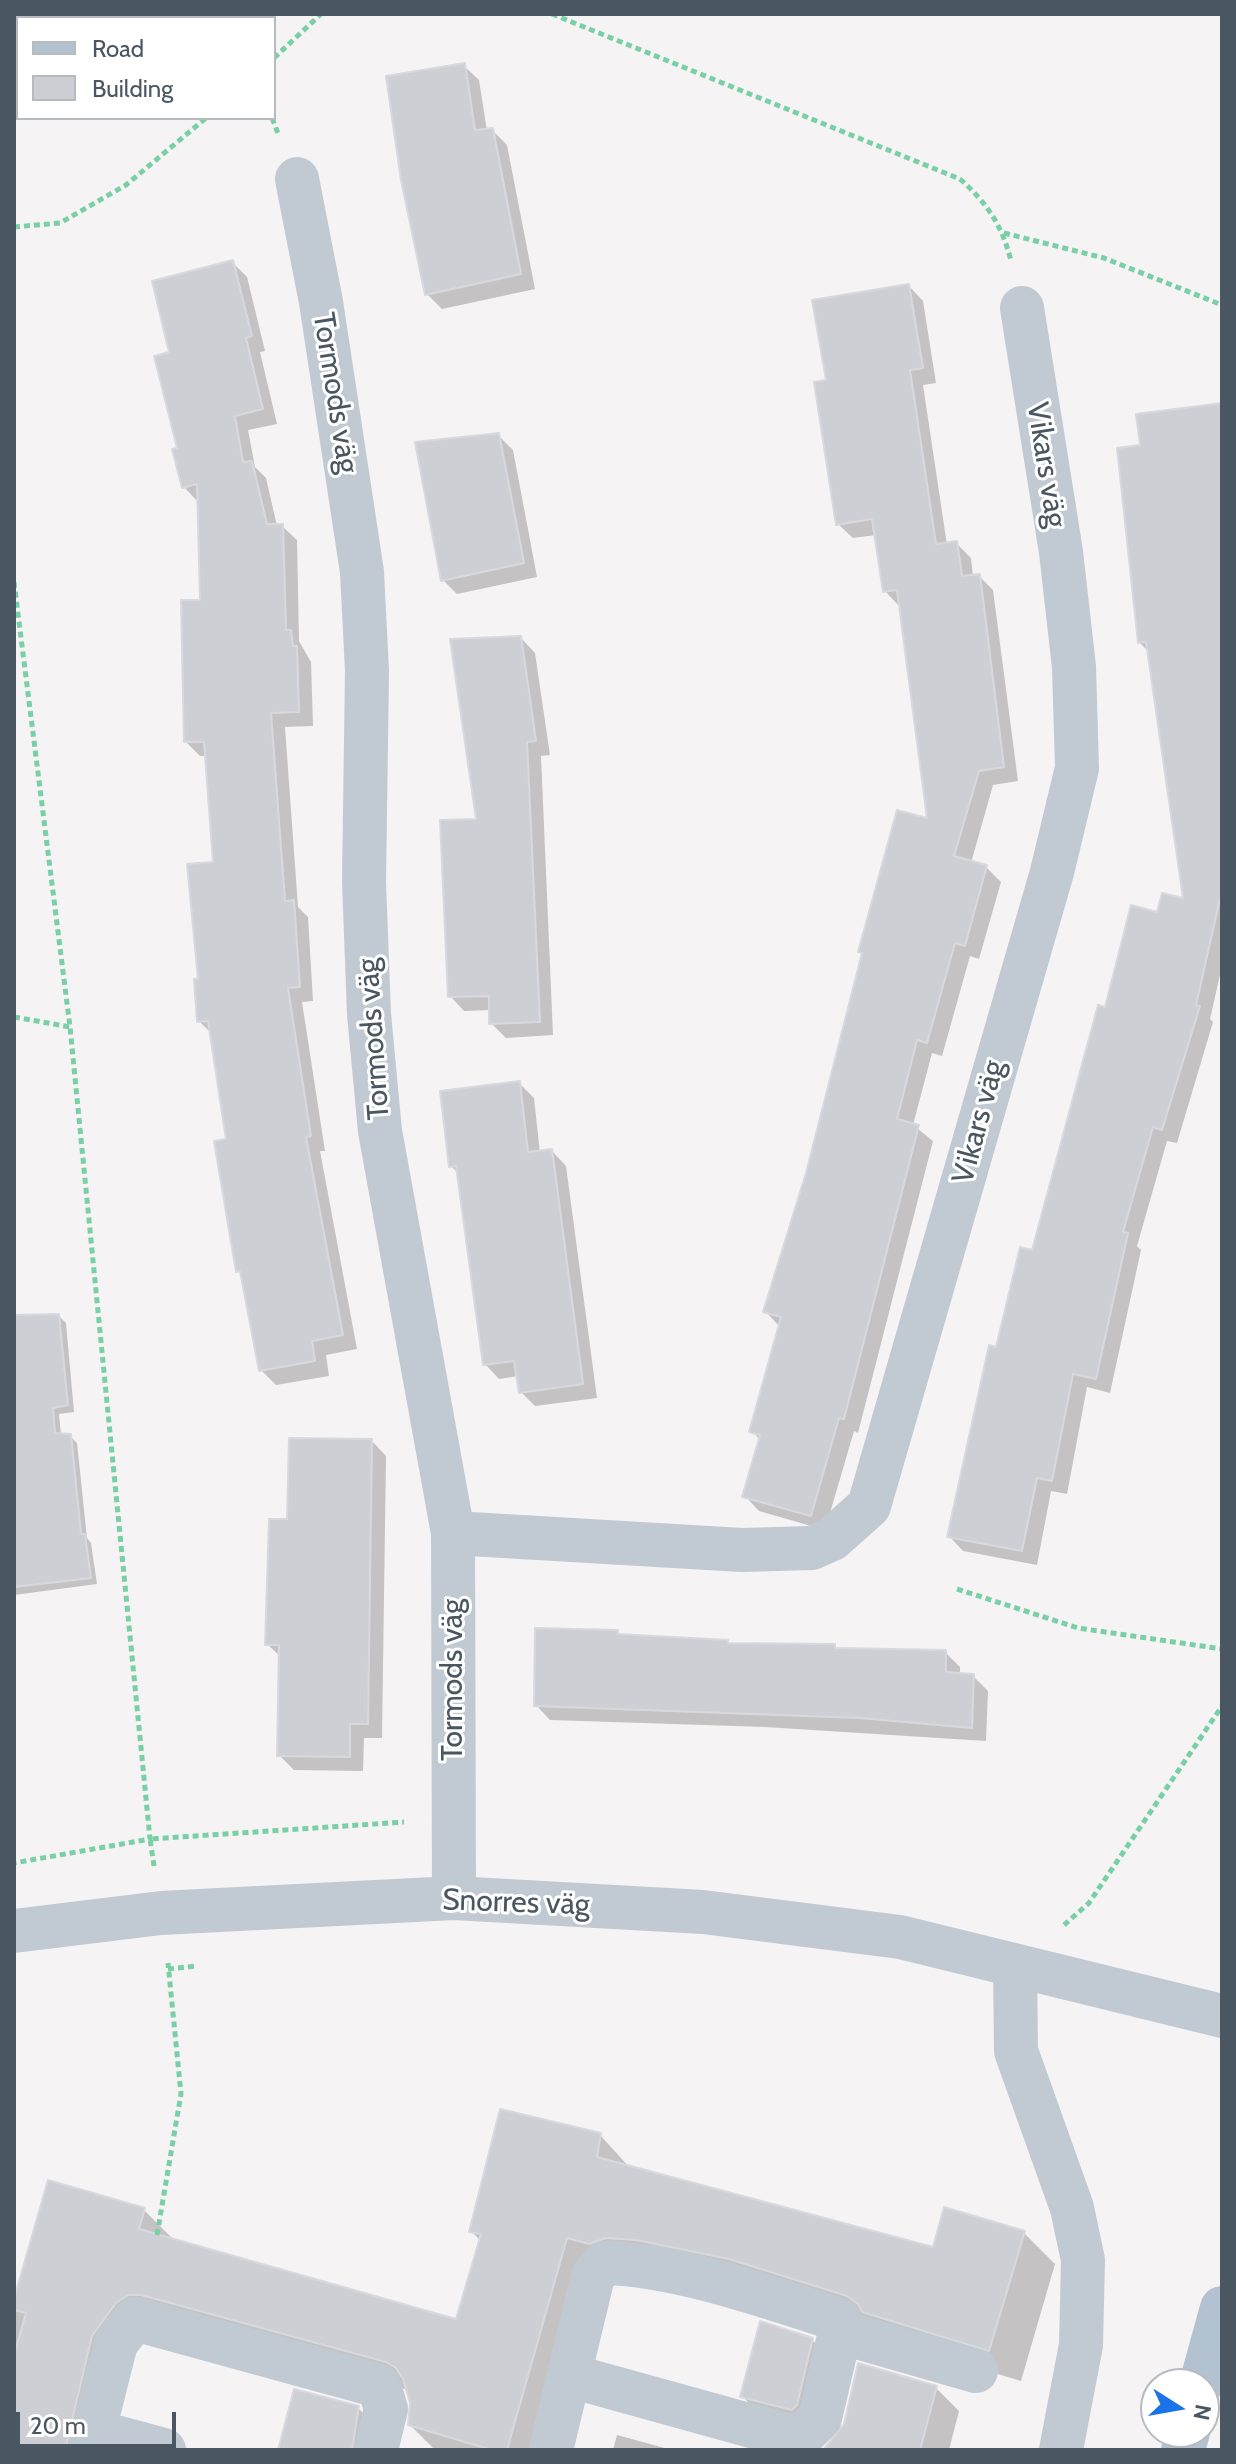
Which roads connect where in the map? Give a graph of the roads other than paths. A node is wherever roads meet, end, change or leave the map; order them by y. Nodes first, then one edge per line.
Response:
1 (297, 179) dead end
2 (1022, 308) road end
3 (453, 1533) junction
4 (454, 1898) junction
5 (14, 1931) edge
6 (1015, 1966) junction
7 (1222, 2016) edge
8 (1222, 2308) edge
9 (840, 2332) junction
10 (1205, 2368) edge
11 (976, 2371) dead end
12 (571, 2376) junction
13 (91, 2440) edge
14 (164, 2450) edge
15 (376, 2450) edge
16 (551, 2450) edge
17 (1061, 2450) edge

1 - 3 street, Tormods väg
2 - 3 street, Vikars väg
3 - 4 street, Tormods väg
4 - 5 street, Snorres väg
4 - 6 street, Snorres väg
6 - 7 street, Snorres väg
6 - 17 street
8 - 10 main road
9 - 11 street
9 - 12 street
9 - 12 street
12 - 16 street
13 - 14 street
13 - 15 street

